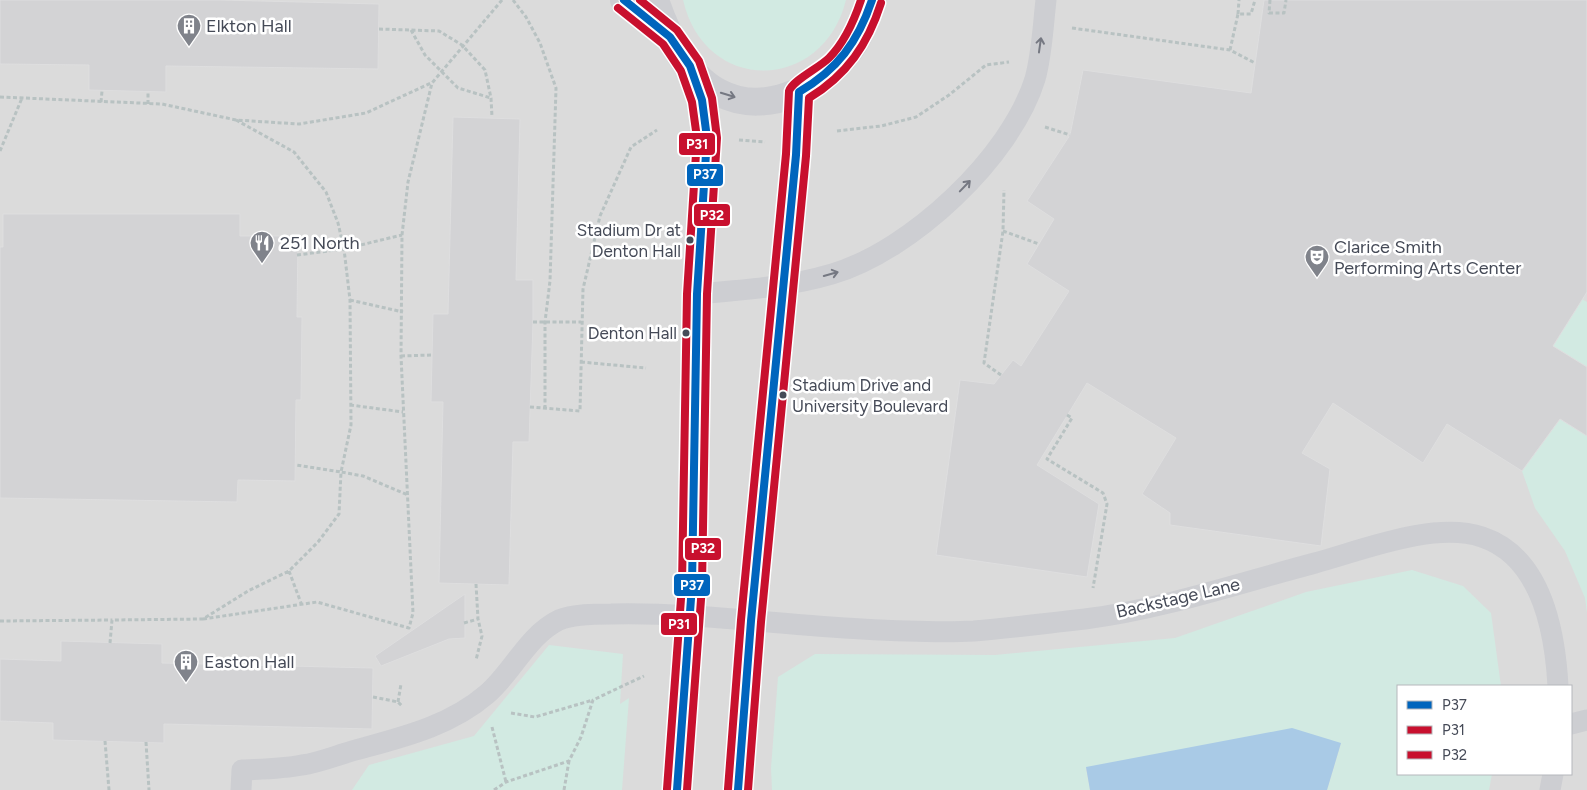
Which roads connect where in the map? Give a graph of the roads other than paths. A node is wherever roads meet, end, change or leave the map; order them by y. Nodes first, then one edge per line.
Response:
1 (624, 0) edge
2 (654, 0) edge
3 (872, 0) edge
4 (1046, 0) edge
5 (670, 37) junction
6 (690, 66) junction
7 (799, 92) junction
8 (783, 286) junction
9 (697, 294) junction
10 (690, 617) junction
11 (750, 622) junction
12 (1558, 685) edge
13 (1587, 720) edge
14 (1572, 724) edge
15 (1553, 775) edge
16 (241, 790) edge
17 (677, 790) edge
18 (738, 790) edge
19 (1550, 790) edge

1 - 5 street
2 - 5 street
3 - 7 street
8 -> 4 lane
5 - 6 street
6 -> 7 street
6 - 9 street
7 - 8 street
8 - 9 lane
8 - 11 street
9 - 10 street
10 - 11 lane, Backstage Lane
10 - 16 lane, Backstage Lane
10 - 17 street
11 - 12 lane, Backstage Lane
11 - 18 street
13 - 14 lane
15 - 19 lane

